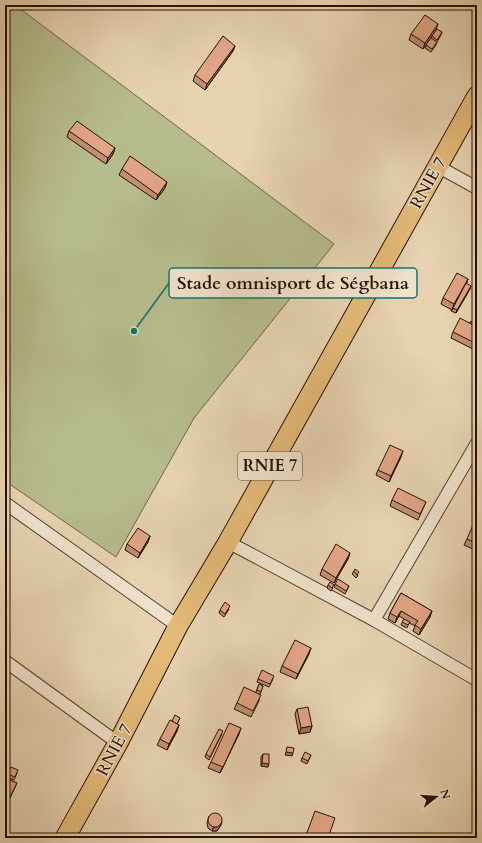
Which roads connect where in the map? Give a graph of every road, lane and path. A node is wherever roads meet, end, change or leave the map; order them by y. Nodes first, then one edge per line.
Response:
1 (477, 96) edge
2 (437, 166) junction
3 (477, 188) edge
4 (477, 443) edge
5 (5, 503) edge
6 (228, 542) junction
7 (374, 620) junction
8 (178, 626) junction
9 (5, 661) edge
10 (477, 680) edge
11 (118, 743) junction
12 (65, 838) edge

1 - 2 main road, RNIE 7 / RNIE 7
2 - 3 street
2 - 6 main road, RNIE 7 / RNIE 7
4 - 7 street
5 - 8 street
6 - 7 street
6 - 8 main road, RNIE 7 / RNIE 7
7 - 10 street
8 - 11 main road, RNIE 7 / RNIE 7
9 - 11 street
11 - 12 main road, RNIE 7 / RNIE 7

